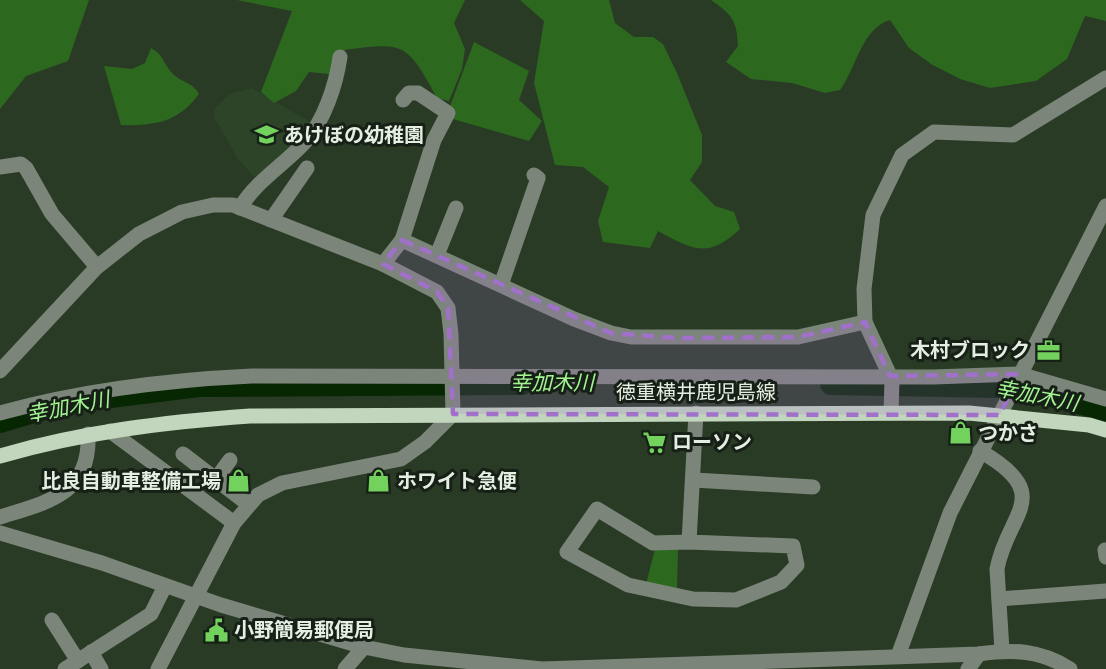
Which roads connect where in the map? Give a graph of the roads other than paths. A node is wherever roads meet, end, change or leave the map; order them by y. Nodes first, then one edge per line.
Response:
1 (339, 57) dead end
2 (1106, 78) edge
3 (403, 100) dead end
4 (0, 167) edge
5 (307, 168) dead end
6 (534, 175) dead end
7 (1106, 206) edge
8 (240, 208) junction
9 (456, 208) dead end
10 (272, 220) junction
11 (402, 240) junction
12 (437, 255) junction
13 (383, 264) junction
14 (97, 267) junction
15 (501, 285) junction
16 (866, 322) junction
17 (0, 371) edge
18 (454, 376) junction
19 (891, 378) junction
20 (1017, 379) junction
21 (1106, 399) edge
22 (891, 407) junction
23 (453, 408) junction
24 (1002, 410) junction
25 (0, 413) edge
26 (696, 413) junction
27 (1106, 430) edge
28 (110, 431) junction
29 (88, 434) junction
30 (980, 451) junction
31 (183, 454) dead end
32 (0, 456) edge
33 (230, 460) dead end
34 (216, 479) junction
35 (694, 480) junction
36 (813, 487) dead end
37 (248, 504) junction
38 (0, 517) edge
39 (234, 523) junction
40 (1, 537) edge
41 (689, 542) junction
42 (1106, 550) edge
43 (1106, 557) edge
44 (165, 586) junction
45 (1106, 591) edge
46 (195, 596) junction
47 (999, 600) junction
48 (52, 620) dead end
49 (364, 648) junction
50 (1002, 651) junction
51 (979, 654) junction
52 (898, 656) junction
53 (78, 661) edge
54 (444, 664) edge
55 (515, 668) edge
56 (101, 669) edge
57 (158, 669) edge
58 (345, 669) edge
59 (968, 669) edge
60 (1070, 669) edge

1 - 8 street
2 - 16 street
3 - 11 street
4 - 14 street
5 - 10 street
6 - 15 street
7 - 20 street
8 - 10 street
8 - 14 street
9 - 12 street
10 - 13 street
11 - 12 street
11 - 13 street
12 - 15 street
13 - 18 street
14 - 17 street
15 - 16 street
16 - 19 street
18 - 19 street
18 - 23 street
18 - 25 street
19 - 20 street
19 - 22 street
20 - 21 street
20 - 24 street
22 - 24 main road, 徳重横井鹿児島線
22 - 26 main road, 徳重横井鹿児島線
23 - 26 main road, 徳重横井鹿児島線
23 - 28 main road, 徳重横井鹿児島線
23 - 37 street
24 - 27 main road, 徳重横井鹿児島線
24 - 30 street
26 - 35 street
28 - 29 main road, 徳重横井鹿児島線
28 - 39 street
29 - 32 main road, 徳重横井鹿児島線
29 - 38 street
30 - 47 street
30 - 52 street
31 - 34 street
33 - 34 street
34 - 37 street
35 - 36 street
35 - 41 street
37 - 39 street
39 - 46 street
40 - 44 street
41 - 41 street
42 - 43 street
44 - 46 street
44 - 53 street
45 - 47 street
46 - 49 street
46 - 57 street
47 - 50 street
48 - 53 street
49 - 54 street
49 - 58 street
50 - 51 street
50 - 60 street
51 - 52 street
51 - 59 street
52 - 55 street
53 - 56 street
54 - 55 street

